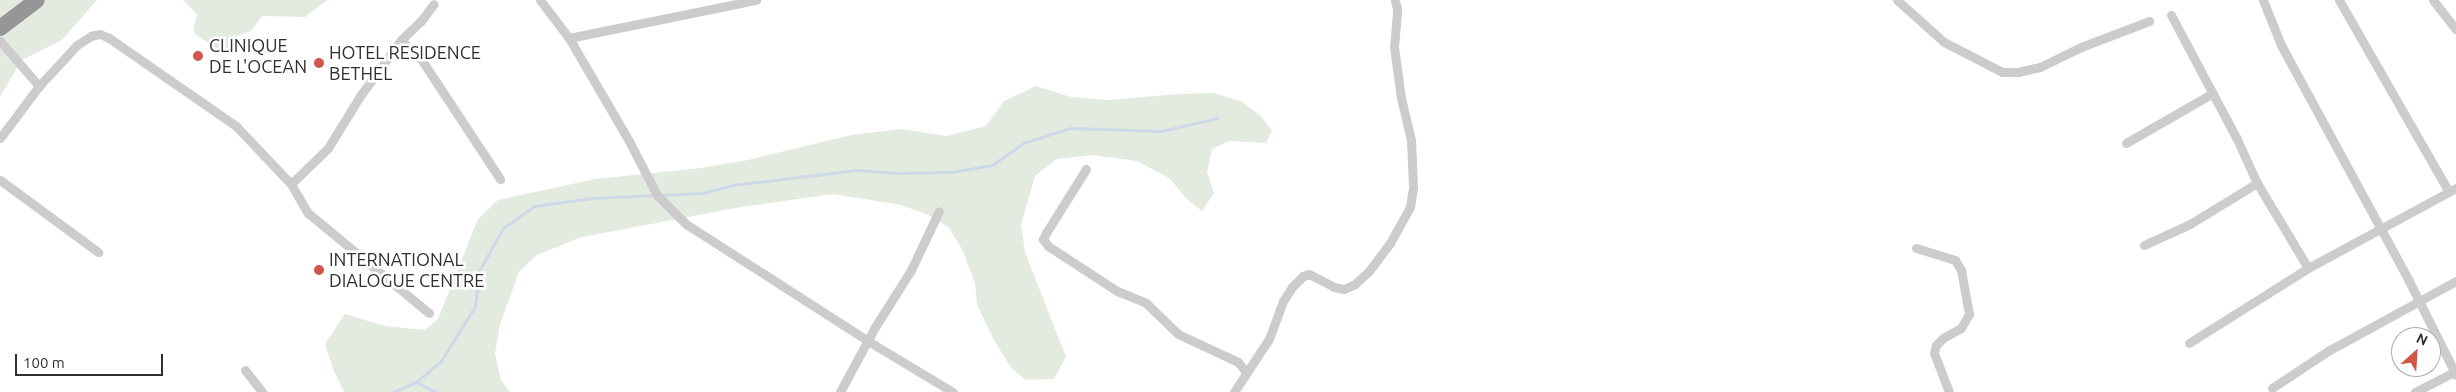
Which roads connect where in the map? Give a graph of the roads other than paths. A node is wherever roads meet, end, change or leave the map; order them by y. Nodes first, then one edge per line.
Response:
1 (37, 0) edge
2 (540, 0) edge
3 (756, 0) edge
4 (1395, 0) edge
5 (1896, 0) edge
6 (2263, 0) edge
7 (2339, 0) edge
8 (2433, 0) edge
9 (434, 1) edge
10 (2171, 14) dead end
11 (2150, 21) dead end
12 (0, 28) edge
13 (2456, 29) edge
14 (569, 38) junction
15 (401, 40) junction
16 (0, 41) edge
17 (39, 86) junction
18 (2213, 93) junction
19 (0, 138) edge
20 (2126, 143) dead end
21 (1086, 169) dead end
22 (0, 180) edge
23 (500, 180) dead end
24 (291, 184) junction
25 (2257, 184) junction
26 (2453, 190) edge
27 (939, 211) dead end
28 (2380, 231) junction
29 (2144, 245) dead end
30 (1916, 248) dead end
31 (98, 252) dead end
32 (2308, 268) junction
33 (2456, 281) edge
34 (2418, 302) junction
35 (429, 313) dead end
36 (868, 341) junction
37 (2189, 343) dead end
38 (245, 370) dead end
39 (1246, 372) junction
40 (2455, 372) edge
41 (2272, 388) dead end
42 (262, 392) edge
43 (840, 392) edge
44 (953, 392) edge
45 (1234, 392) edge
46 (1949, 392) edge
47 (2415, 392) edge

1 - 12 highway
2 - 14 street
3 - 14 street
4 - 39 street
5 - 11 street
6 - 28 street
7 - 26 street
8 - 13 street
9 - 15 street
10 - 18 street
14 - 36 street
15 - 23 street
15 - 24 street
16 - 17 street
17 - 19 street
17 - 24 street
18 - 20 street
18 - 25 street
21 - 39 street
22 - 31 street
24 - 35 street
25 - 29 street
25 - 32 street
26 - 28 street
27 - 36 street
28 - 32 street
28 - 34 street
30 - 46 street
32 - 37 street
33 - 34 street
34 - 40 street
34 - 41 street
36 - 43 street
36 - 44 street
38 - 42 street
39 - 45 street
40 - 47 street

